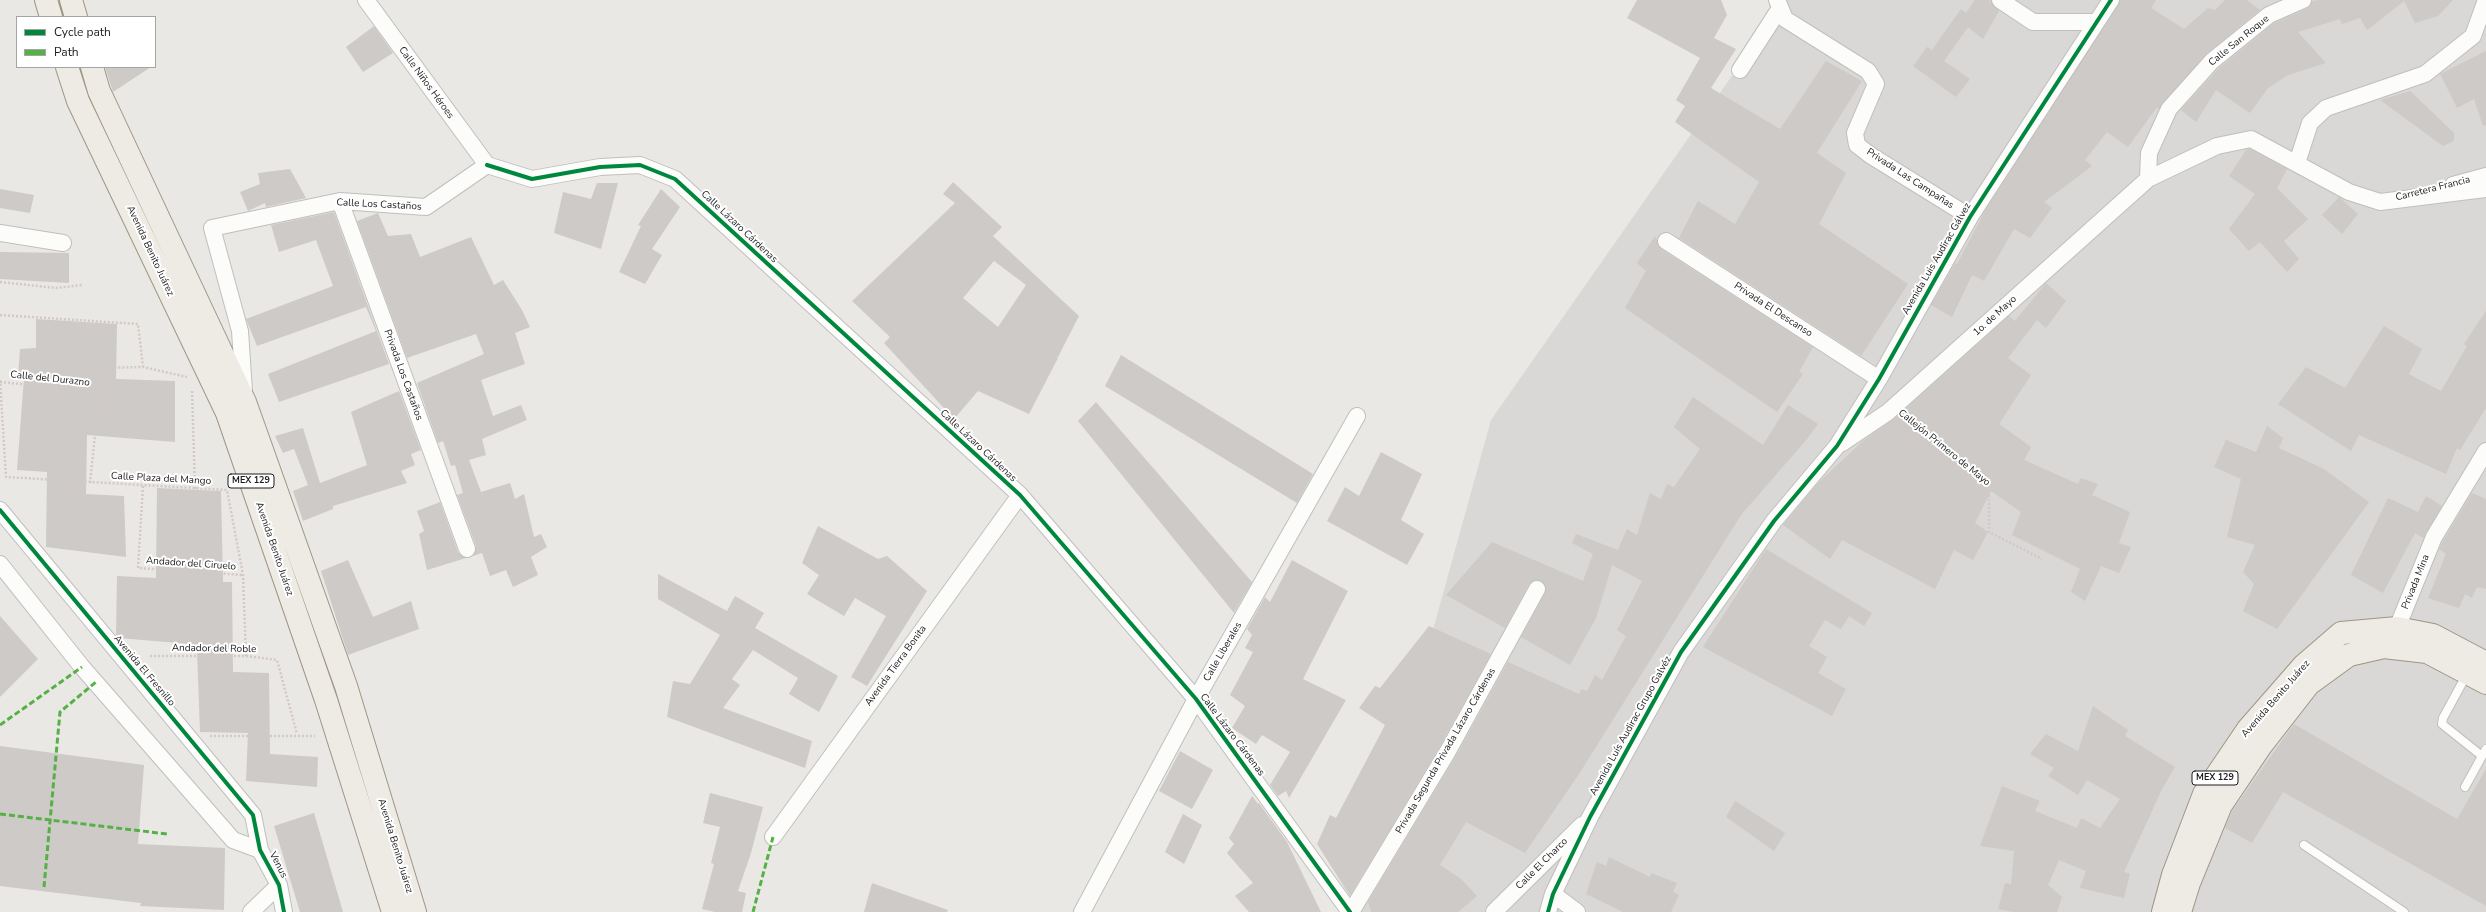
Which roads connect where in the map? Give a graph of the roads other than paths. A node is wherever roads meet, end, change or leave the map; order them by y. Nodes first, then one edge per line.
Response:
1 (46, 0) edge
2 (71, 0) edge
3 (366, 0) edge
4 (2000, 0) edge
5 (2112, 0) edge
6 (2303, 0) edge
7 (2486, 0) edge
8 (1779, 4) edge
9 (51, 16) edge
10 (76, 16) edge
11 (2095, 22) junction
12 (67, 68) edge
13 (92, 68) edge
14 (1740, 70) dead end
15 (2297, 163) junction
16 (487, 165) junction
17 (2486, 176) edge
18 (2148, 179) junction
19 (2486, 189) edge
20 (340, 201) junction
21 (2380, 202) junction
22 (1970, 217) junction
23 (0, 232) edge
24 (1666, 241) dead end
25 (63, 243) dead end
26 (1879, 379) junction
27 (245, 402) junction
28 (1357, 416) dead end
29 (1837, 446) junction
30 (2486, 451) edge
31 (1020, 495) junction
32 (0, 510) edge
33 (467, 549) dead end
34 (0, 564) edge
35 (1537, 589) dead end
36 (2397, 628) junction
37 (2430, 644) junction
38 (2486, 663) edge
39 (2477, 678) edge
40 (1196, 699) junction
41 (2484, 753) edge
42 (2465, 787) dead end
43 (1590, 817) junction
44 (773, 837) dead end
45 (2304, 845) dead end
46 (260, 850) junction
47 (279, 885) junction
48 (1553, 894) junction
49 (251, 912) edge
50 (284, 912) edge
51 (393, 912) edge
52 (415, 912) edge
53 (1082, 912) edge
54 (1351, 912) edge
55 (1494, 912) edge
56 (1548, 912) edge
57 (1577, 912) edge
58 (2163, 912) edge
59 (2180, 912) edge
60 (2404, 912) edge

1 - 9 main road
2 - 10 main road
3 - 16 street, Calle Niños Héroes
4 - 11 street
5 - 11 street
6 - 18 street, Calle San Roque
7 - 15 street
8 - 14 street
8 - 22 street, Privada Las Campañas
11 - 22 street, Avenida Luis Audirac Gálvez
12 - 51 main road, Avenida Benito Juárez / MEX 129
13 - 27 main road, Avenida Benito Juárez / MEX 129
15 - 18 street, 1o. de Mayo
15 - 21 street, 1o. de Mayo
16 - 20 street, Calle Los Castaños
16 - 31 street, Calle Lázaro Cárdenas
17 - 21 street, Carretera Francia
18 - 29 street, 1o. de Mayo
19 - 21 street
20 - 27 street, Calle Los Castaños
20 - 33 street, Privada Los Castaños
22 - 26 street, Avenida Luis Audirac Gálvez
23 - 25 street
24 - 26 street, Privada El Descanso
26 - 29 street, Avenida Luis Audirac Gálvez
27 - 52 main road, Avenida Benito Juárez / MEX 129
28 - 40 street, Calle Liberales
29 - 43 street, Avenida Luís Audirac Grupo Galvéz
30 - 36 street, Privada Mina
31 - 40 street, Calle Lázaro Cárdenas
31 - 44 street, Avenida Tierra Bonita
32 - 46 street, Avenida El Fresnillo
34 - 46 street
35 - 54 street, Privada Segunda Privada Lázaro Cárdenas
36 - 37 main road, Avenida Benito Juárez / MEX 129
36 - 58 main road, Avenida Benito Juárez / MEX 129
37 - 38 main road, Avenida Benito Juárez / MEX 129
37 - 39 main road, Avenida Benito Juárez / MEX 129
37 - 59 main road, Avenida Benito Juárez / MEX 129
39 - 41 lane
40 - 53 street, Calle Liberales
40 - 54 street, Calle Lázaro Cárdenas
41 - 42 lane
43 - 48 street, Avenida Luís Audirac Grupo Galvéz
43 - 55 street, Calle El Charco
45 - 60 lane
46 - 47 street, Venus
47 - 49 street
47 - 50 street, Venus
48 - 56 street, Avenida Luís Audirac Grupo Galvéz
48 - 57 street

